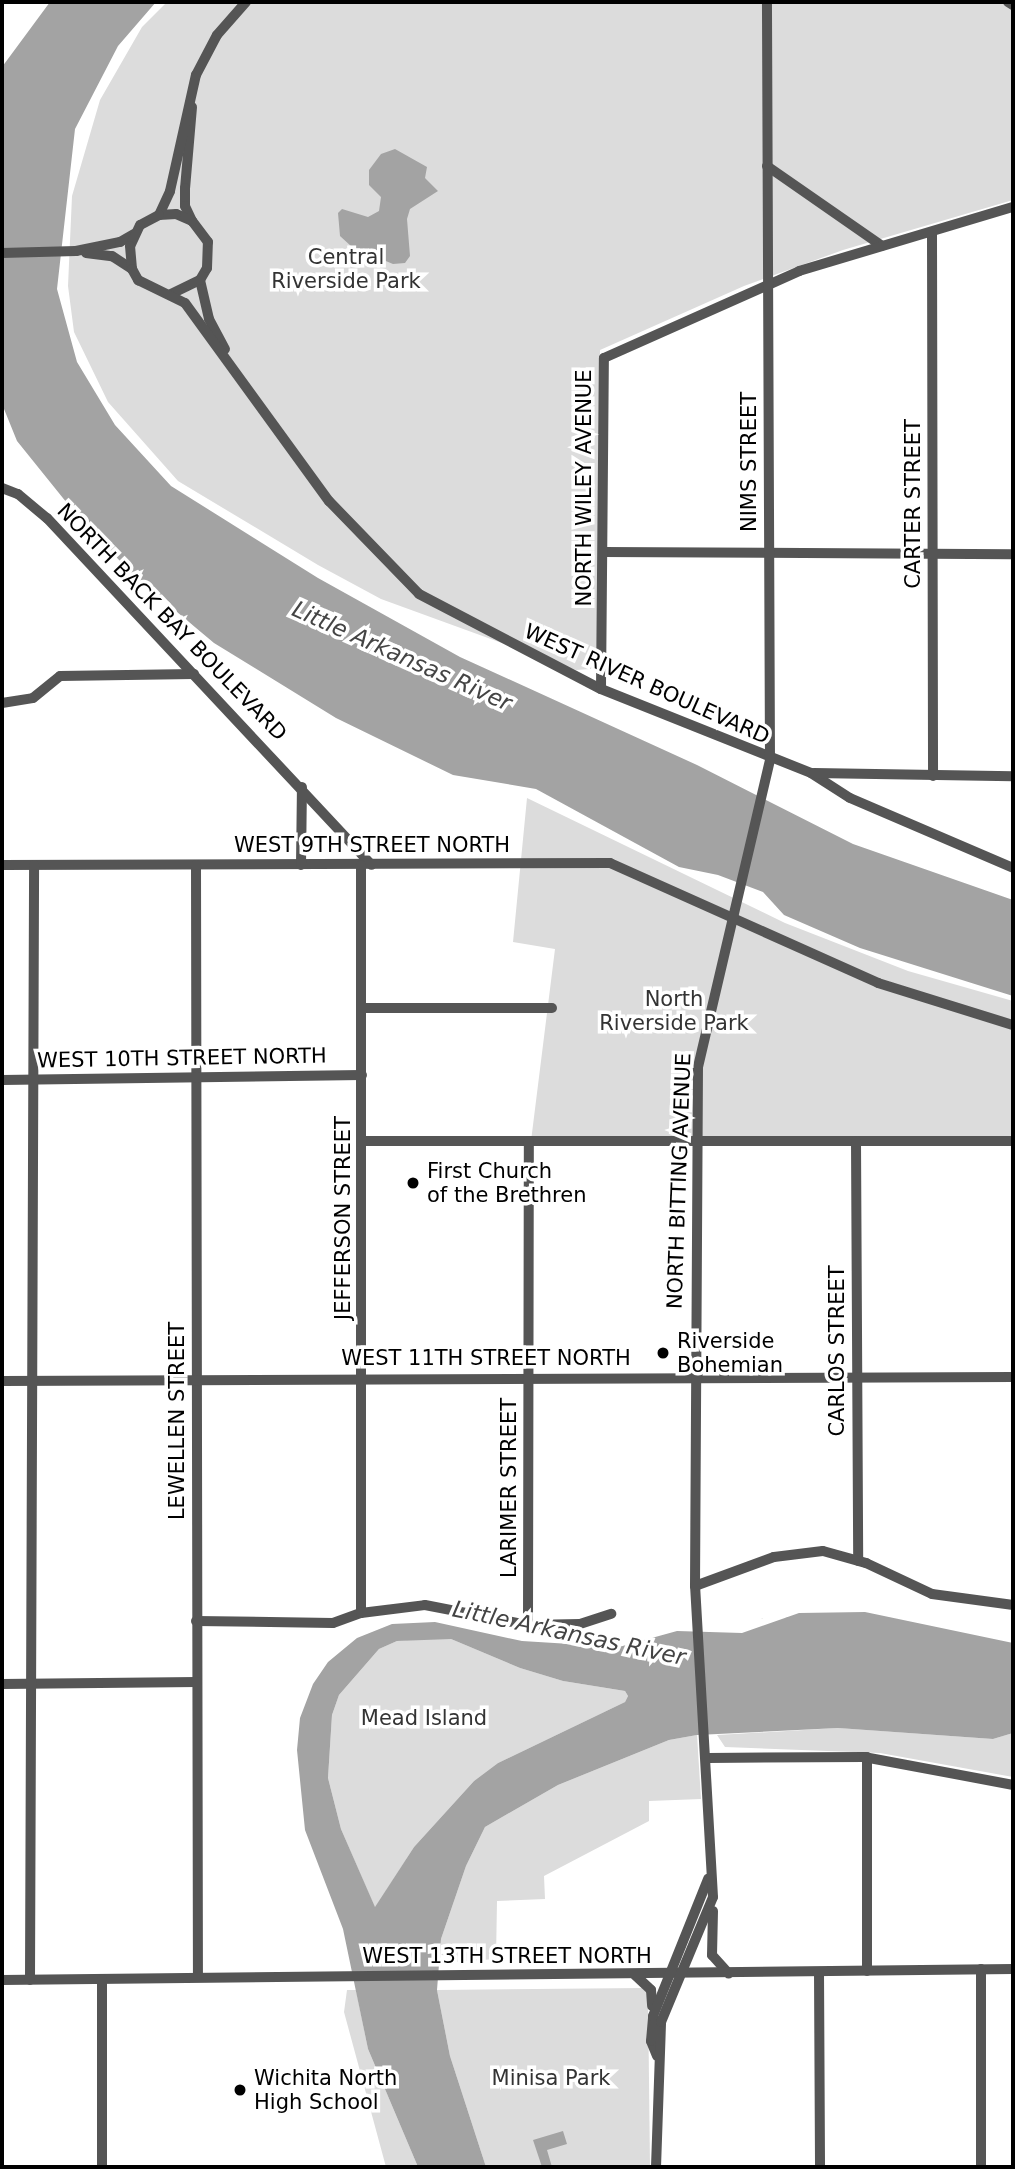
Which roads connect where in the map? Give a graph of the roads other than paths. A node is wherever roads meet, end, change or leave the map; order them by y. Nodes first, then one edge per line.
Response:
1 (246, 2) edge
2 (767, 2) edge
3 (1008, 2) edge
4 (1013, 5) edge
5 (196, 75) junction
6 (767, 166) junction
7 (1013, 207) edge
8 (159, 215) junction
9 (192, 221) junction
10 (932, 232) junction
11 (134, 234) junction
12 (881, 246) junction
13 (76, 251) junction
14 (2, 253) edge
15 (132, 269) junction
16 (200, 280) junction
17 (768, 284) junction
18 (171, 294) junction
19 (235, 370) junction
20 (5, 489) edge
21 (603, 552) junction
22 (768, 552) junction
23 (932, 552) junction
24 (1013, 554) edge
25 (194, 674) junction
26 (601, 689) junction
27 (2, 703) edge
28 (769, 760) junction
29 (811, 773) junction
30 (933, 776) junction
31 (1013, 776) edge
32 (302, 788) junction
33 (2, 865) edge
34 (34, 865) junction
35 (196, 865) junction
36 (302, 865) junction
37 (366, 865) junction
38 (1013, 868) edge
39 (730, 917) junction
40 (362, 1008) junction
41 (552, 1008) dead end
42 (1013, 1025) edge
43 (362, 1075) junction
44 (196, 1078) junction
45 (2, 1080) edge
46 (33, 1080) junction
47 (362, 1141) junction
48 (529, 1141) junction
49 (697, 1141) junction
50 (856, 1141) junction
51 (1013, 1141) edge
52 (528, 1377) junction
53 (696, 1377) junction
54 (857, 1377) junction
55 (1013, 1377) edge
56 (362, 1378) junction
57 (196, 1379) junction
58 (2, 1381) edge
59 (30, 1381) junction
60 (858, 1561) junction
61 (695, 1586) junction
62 (1013, 1605) edge
63 (361, 1613) junction
64 (611, 1615) dead end
65 (196, 1621) junction
66 (528, 1625) junction
67 (197, 1682) junction
68 (2, 1684) edge
69 (30, 1684) junction
70 (867, 1757) junction
71 (708, 1758) junction
72 (1013, 1785) edge
73 (710, 1869) junction
74 (713, 1897) junction
75 (981, 1969) junction
76 (1013, 1969) edge
77 (867, 1971) junction
78 (819, 1972) junction
79 (729, 1974) junction
80 (635, 1975) junction
81 (674, 1975) junction
82 (198, 1977) junction
83 (102, 1979) junction
84 (2, 1980) edge
85 (30, 1980) junction
86 (653, 2016) junction
87 (657, 2056) junction
88 (102, 2167) edge
89 (656, 2167) edge
90 (820, 2167) edge
91 (981, 2167) edge

1 - 5 street
2 - 6 street, NIMS STREET
3 - 4 street
5 - 8 street
5 - 9 street
6 - 12 street
6 - 17 street, NIMS STREET
7 - 10 street
8 - 9 street
8 - 11 street
9 - 16 street
10 - 12 street
10 - 23 street, CARTER STREET
11 - 13 street
11 - 15 street
12 - 17 street
13 - 14 street
13 - 15 street
15 - 18 street
16 - 18 street
16 - 19 street, WEST RIVER BOULEVARD
17 - 21 street, NORTH WILEY AVENUE
17 - 22 street, NIMS STREET
18 - 19 street, WEST RIVER BOULEVARD
19 - 26 street, WEST RIVER BOULEVARD
20 - 25 street, NORTH BACK BAY BOULEVARD
21 - 22 street
21 - 26 street, NORTH WILEY AVENUE
22 - 23 street
22 - 28 street, NIMS STREET
23 - 24 street
23 - 30 street, CARTER STREET
25 - 27 street
25 - 32 street, NORTH BACK BAY BOULEVARD
26 - 28 street, WEST RIVER BOULEVARD
28 - 29 street, WEST RIVER BOULEVARD
28 - 39 street, NIMS STREET
29 - 30 street
29 - 38 street, WEST RIVER BOULEVARD
30 - 31 street
32 - 36 street
32 - 37 street, NORTH BACK BAY BOULEVARD
33 - 34 street, WEST 9TH STREET NORTH
34 - 35 street, WEST 9TH STREET NORTH
34 - 46 street
35 - 36 street, WEST 9TH STREET NORTH
35 - 44 street, LEWELLEN STREET
36 - 37 street, WEST 9TH STREET NORTH
37 - 39 street, WEST 9TH STREET NORTH
37 - 40 street, JEFFERSON STREET
39 - 42 street, WEST 9TH STREET NORTH
39 - 49 street, NORTH BITTING AVENUE
40 - 41 street
40 - 43 street, JEFFERSON STREET
43 - 44 street, WEST 10TH STREET NORTH
43 - 47 street, JEFFERSON STREET
44 - 46 street, WEST 10TH STREET NORTH
44 - 57 street, LEWELLEN STREET
45 - 46 street, WEST 10TH STREET NORTH
46 - 59 street
47 - 48 street
47 - 56 street, JEFFERSON STREET
48 - 49 street
48 - 52 street, LARIMER STREET
49 - 50 street
49 - 53 street, NORTH BITTING AVENUE
50 - 51 street
50 - 54 street, CARLOS STREET
52 - 53 street, WEST 11TH STREET NORTH
52 - 56 street, WEST 11TH STREET NORTH
52 - 66 street, LARIMER STREET
53 - 54 street, WEST 11TH STREET NORTH
53 - 61 street, NORTH BITTING AVENUE
54 - 55 street, WEST 11TH STREET NORTH
54 - 60 street, CARLOS STREET
56 - 57 street, WEST 11TH STREET NORTH
56 - 63 street, JEFFERSON STREET
57 - 59 street, WEST 11TH STREET NORTH
57 - 65 street, LEWELLEN STREET
58 - 59 street, WEST 11TH STREET NORTH
59 - 69 street
60 - 61 street
60 - 62 street
61 - 71 street, NORTH BITTING AVENUE
63 - 65 street
63 - 66 street
64 - 66 street
65 - 67 street, LEWELLEN STREET
67 - 69 street
67 - 82 street, LEWELLEN STREET
68 - 69 street
69 - 85 street
70 - 71 street
70 - 72 street
70 - 77 street
71 - 73 street, NORTH BITTING AVENUE
73 - 74 street, NORTH BITTING AVENUE
73 - 81 street, NORTH BITTING AVENUE
74 - 79 street
74 - 81 street, NORTH BITTING AVENUE
75 - 76 street, WEST 13TH STREET NORTH
75 - 77 street, WEST 13TH STREET NORTH
75 - 91 street
77 - 78 street, WEST 13TH STREET NORTH
78 - 79 street, WEST 13TH STREET NORTH
78 - 90 street
79 - 81 street, WEST 13TH STREET NORTH
80 - 81 street, WEST 13TH STREET NORTH
80 - 82 street, WEST 13TH STREET NORTH
80 - 86 street
81 - 86 street
81 - 87 street
82 - 83 street, WEST 13TH STREET NORTH
83 - 85 street, WEST 13TH STREET NORTH
83 - 88 street
84 - 85 street, WEST 13TH STREET NORTH
86 - 87 street
87 - 89 street

